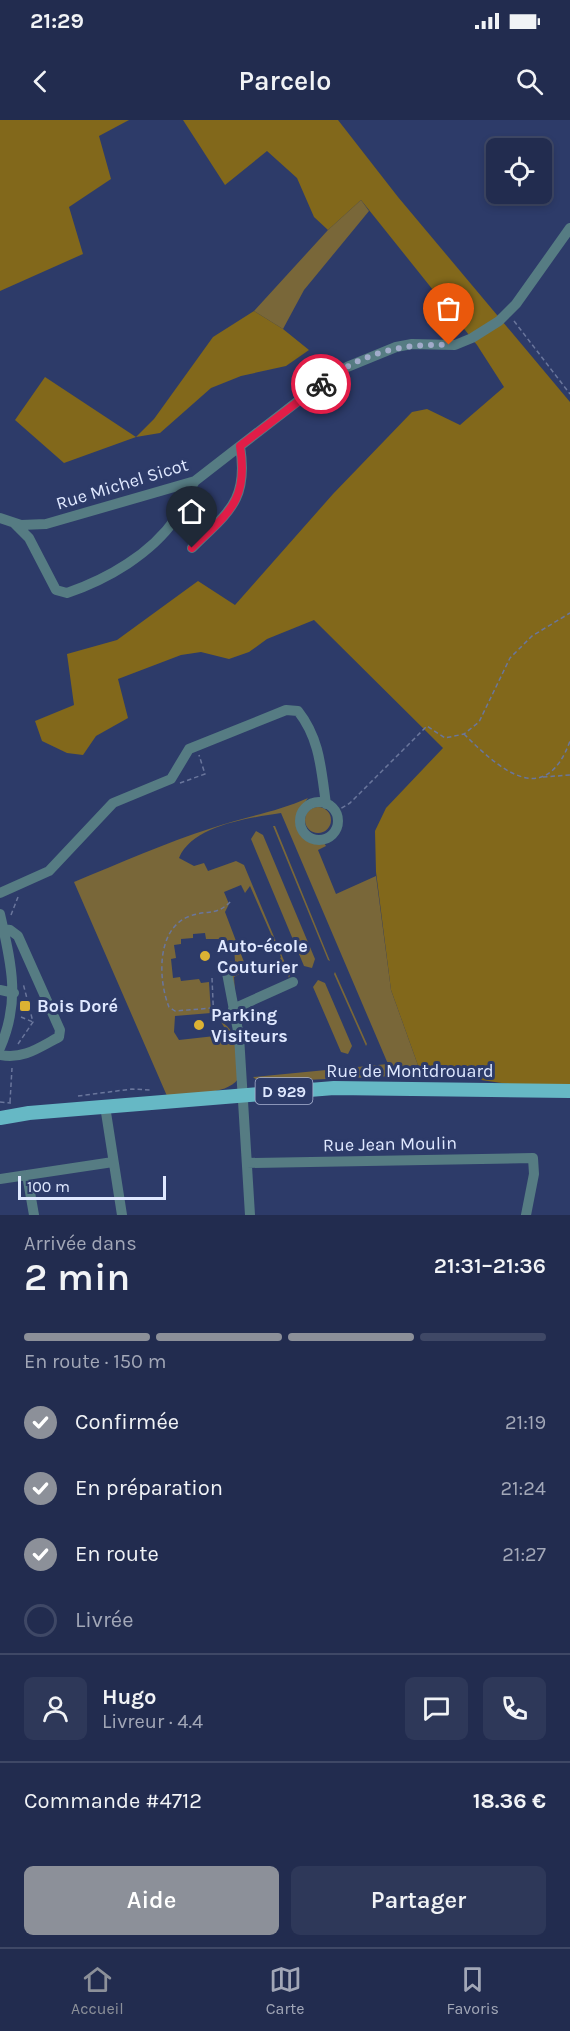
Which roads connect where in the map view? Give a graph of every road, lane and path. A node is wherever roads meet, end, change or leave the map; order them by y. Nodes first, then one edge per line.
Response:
1 (570, 228) edge
2 (508, 313) junction
3 (570, 394) edge
4 (240, 446) junction
5 (195, 481) junction
6 (0, 518) edge
7 (14, 524) junction
8 (192, 548) dead end
9 (570, 613) edge
10 (464, 734) junction
11 (570, 741) edge
12 (198, 753) dead end
13 (570, 775) edge
14 (540, 778) junction
15 (178, 784) dead end
16 (326, 804) junction
17 (335, 812) junction
18 (0, 892) edge
19 (19, 895) dead end
20 (232, 900) dead end
21 (0, 914) edge
22 (6, 925) junction
23 (227, 973) dead end
24 (212, 978) dead end
25 (293, 982) dead end
26 (0, 990) edge
27 (14, 993) junction
28 (213, 1008) junction
29 (233, 1009) junction
30 (17, 1016) dead end
31 (33, 1022) dead end
32 (214, 1024) dead end
33 (0, 1048) edge
34 (0, 1055) edge
35 (12, 1059) dead end
36 (570, 1091) edge
37 (243, 1094) junction
38 (10, 1103) dead end
39 (105, 1106) junction
40 (0, 1118) edge
41 (113, 1162) junction
42 (247, 1163) junction
43 (27, 1175) junction
44 (0, 1179) edge
45 (34, 1215) edge
46 (122, 1215) edge
47 (250, 1215) edge
48 (526, 1215) edge

1 - 2 street
2 - 3 path
2 - 4 street, Rue Michel Sicot
4 - 5 street, Rue Michel Sicot
4 - 8 street
5 - 7 street, Rue Michel Sicot
5 - 7 street
6 - 7 street, Rue Michel Sicot
9 - 10 path
10 - 14 path
10 - 17 path
11 - 14 path
12 - 15 path
13 - 14 path
16 - 17 street
16 - 17 street
16 - 18 street
19 - 22 path
20 - 28 path
21 - 22 street
22 - 27 street
22 - 34 street
23 - 29 street
24 - 28 path
25 - 29 street
26 - 27 street
27 - 33 street
28 - 32 path
29 - 37 street
30 - 31 path
35 - 38 path
36 - 37 main road, Rue de Montdrouard / D 929
37 - 39 main road, Rue de Montdrouard / D 929
37 - 42 street
39 - 40 main road, Rue de Montdrouard / D 929
39 - 41 street
41 - 43 street
41 - 46 street
42 - 47 street
42 - 48 street, Rue Jean Moulin
43 - 44 street
43 - 45 street

